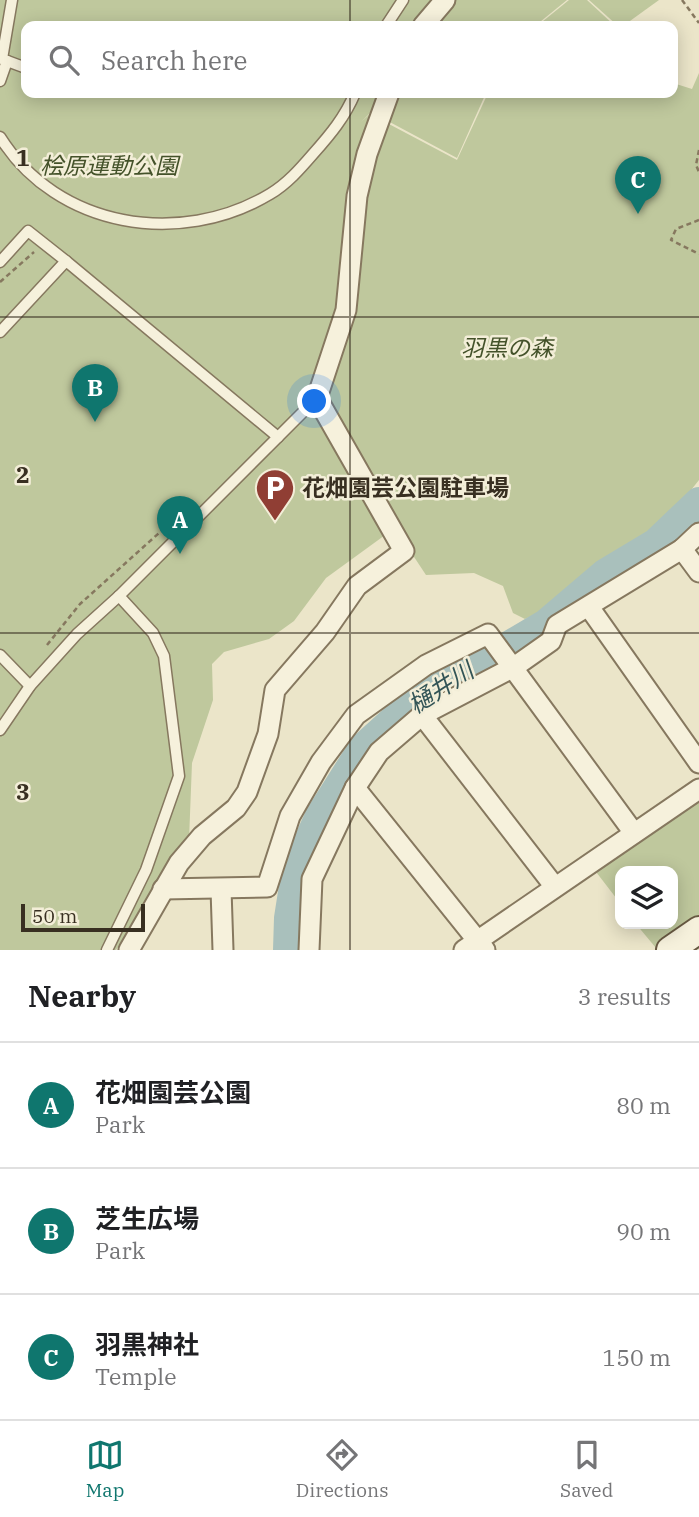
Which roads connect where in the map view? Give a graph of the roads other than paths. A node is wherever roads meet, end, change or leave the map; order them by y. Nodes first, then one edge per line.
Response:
1 (12, 0) edge
2 (403, 0) edge
3 (445, 0) edge
4 (389, 21) edge
5 (426, 21) edge
6 (8, 61) junction
7 (21, 66) edge
8 (0, 81) edge
9 (352, 98) edge
10 (387, 98) edge
11 (0, 137) edge
12 (66, 261) junction
13 (0, 262) edge
14 (0, 331) edge
15 (317, 398) junction
16 (278, 438) junction
17 (699, 533) edge
18 (682, 550) junction
19 (699, 572) edge
20 (119, 596) junction
21 (589, 607) junction
22 (0, 655) edge
23 (512, 664) junction
24 (30, 685) junction
25 (422, 715) junction
26 (0, 730) edge
27 (699, 763) edge
28 (355, 788) junction
29 (699, 789) edge
30 (634, 833) junction
31 (555, 887) junction
32 (163, 889) junction
33 (221, 889) junction
34 (699, 930) edge
35 (476, 947) edge
36 (107, 950) edge
37 (129, 950) edge
38 (223, 950) edge
39 (309, 950) edge
40 (670, 950) edge

1 - 6 lane
2 - 4 lane
3 - 5 street
6 - 7 lane
6 - 8 lane
9 - 11 lane
10 - 15 street
12 - 13 lane
12 - 14 lane
12 - 16 lane
15 - 16 lane
15 - 32 street
16 - 20 lane
17 - 18 street
18 - 19 street
18 - 21 street
20 - 24 lane
20 - 36 lane
21 - 23 street
21 - 27 street
22 - 24 lane
23 - 25 street
23 - 30 street
23 - 33 street
24 - 26 lane
25 - 28 street
25 - 31 street
28 - 35 street
28 - 39 street
29 - 30 street
30 - 31 street
31 - 35 street
32 - 33 street
32 - 37 street
33 - 38 street
34 - 40 street

